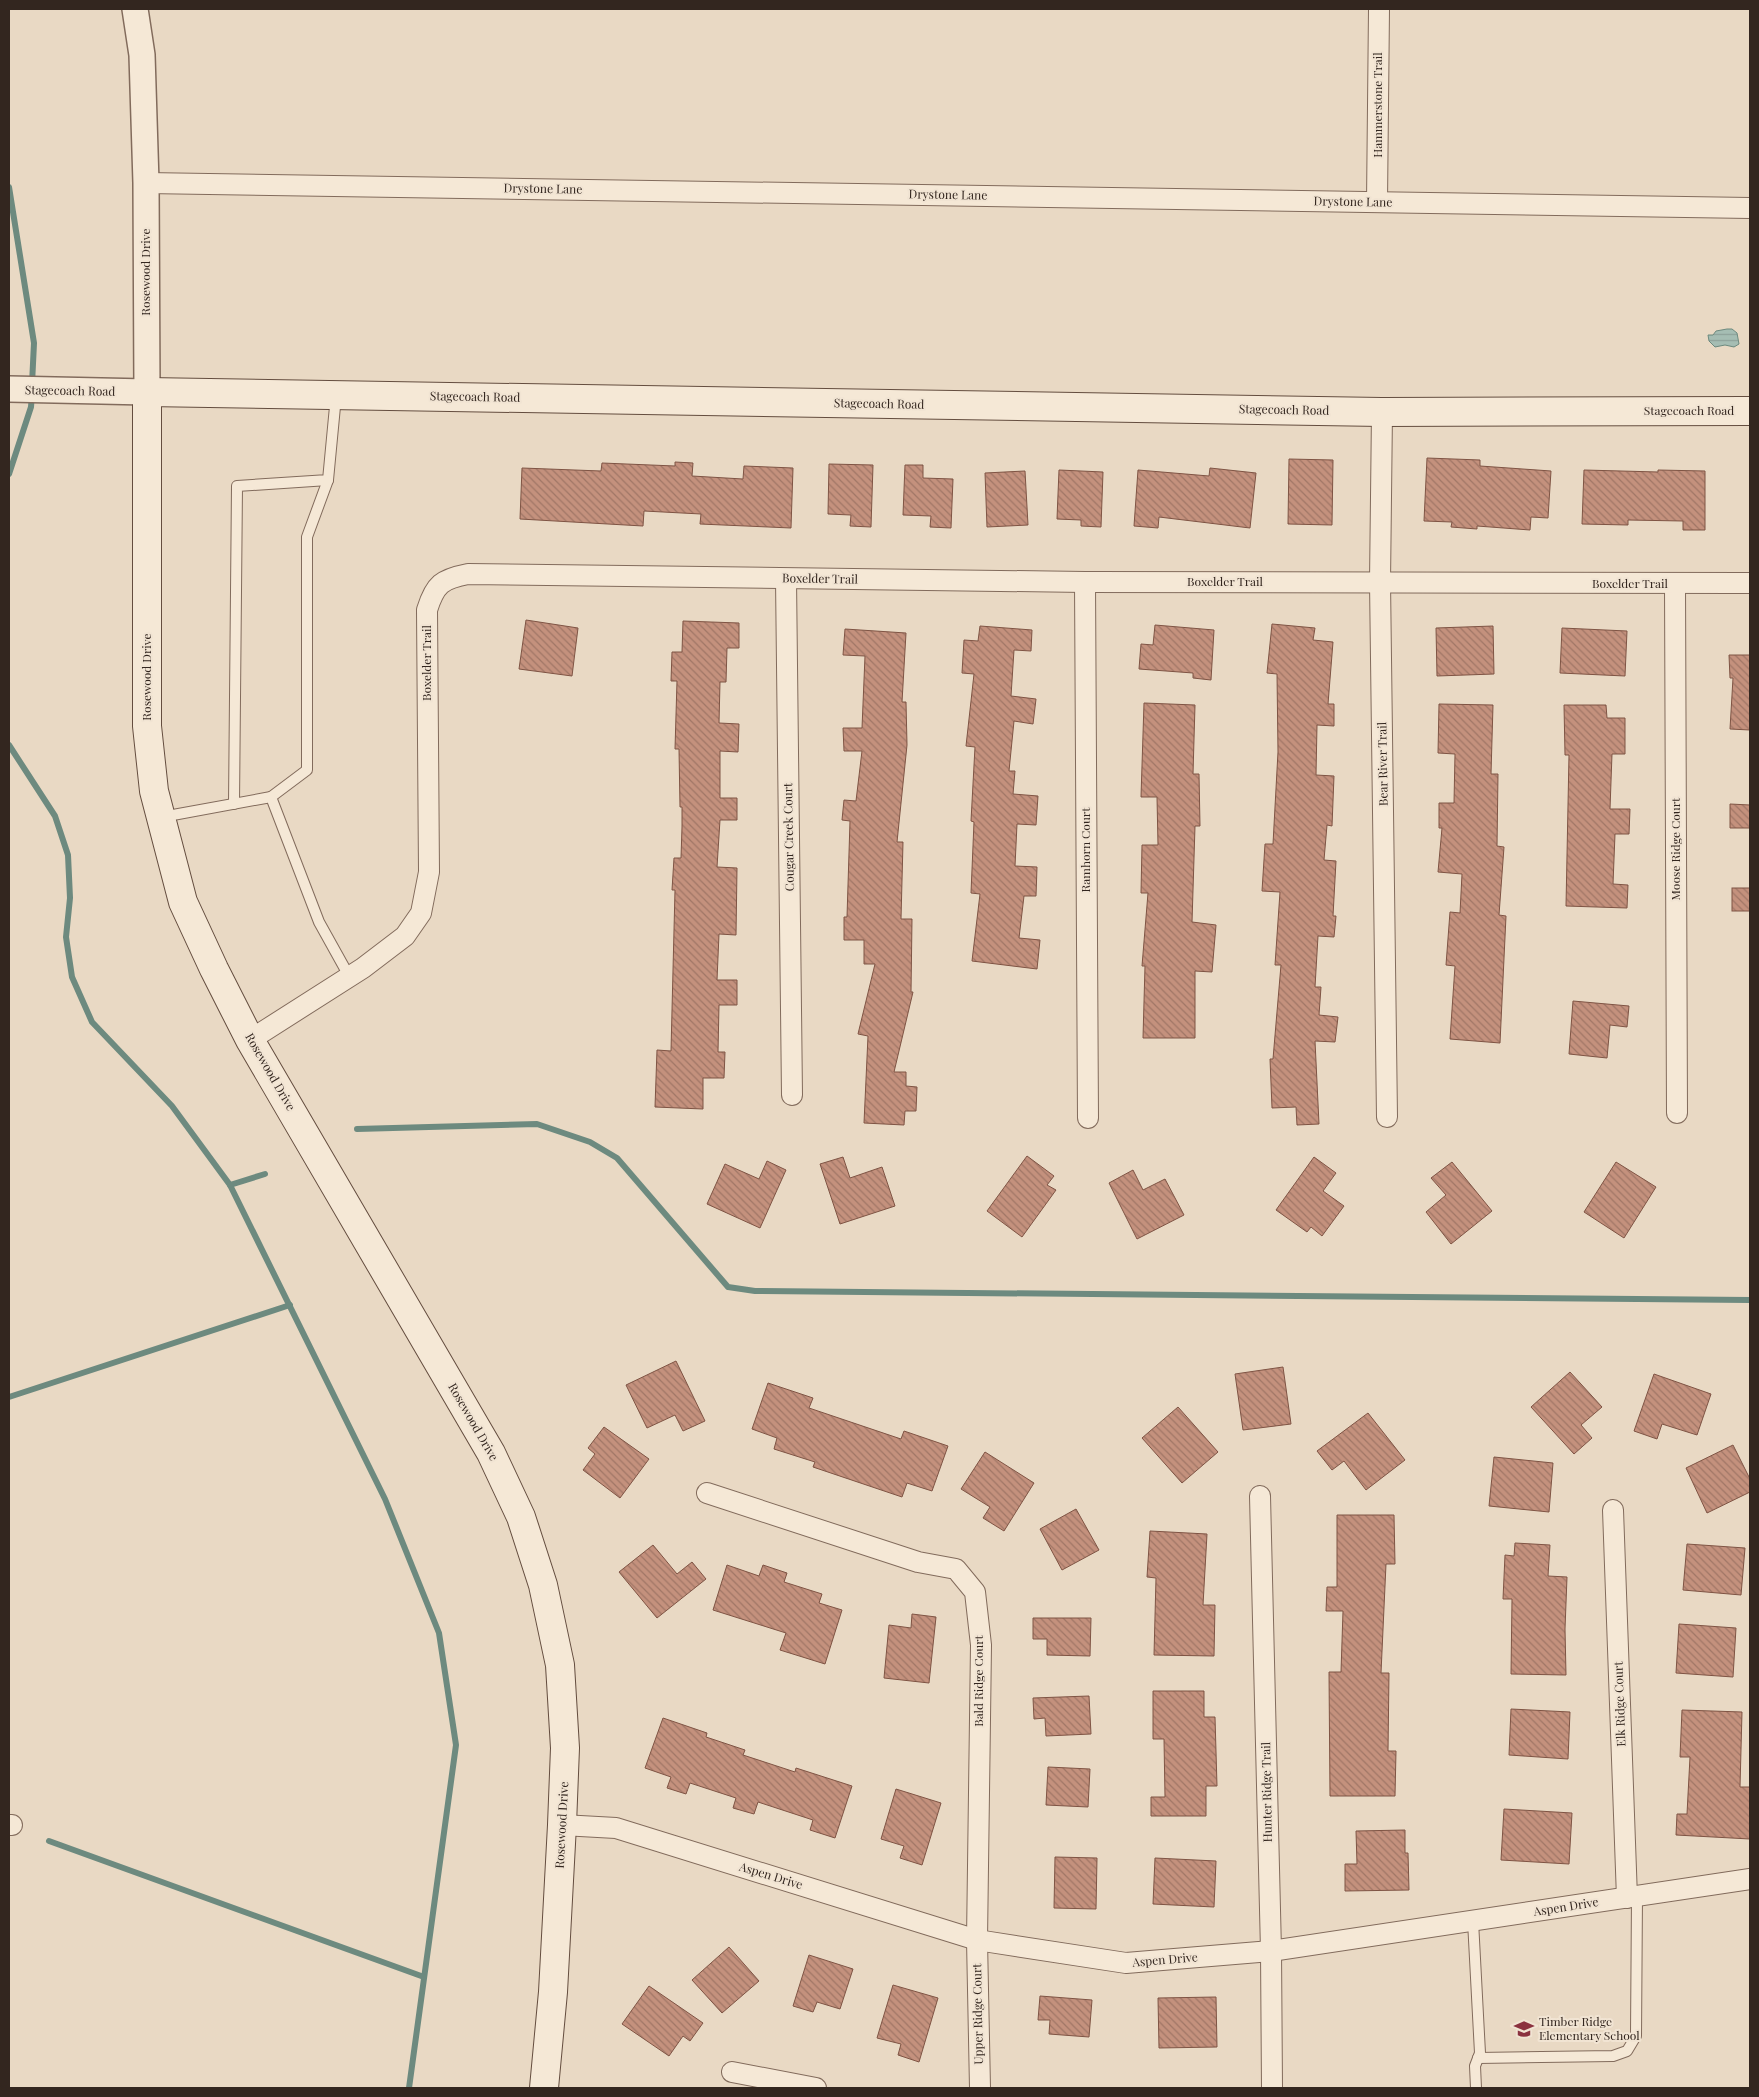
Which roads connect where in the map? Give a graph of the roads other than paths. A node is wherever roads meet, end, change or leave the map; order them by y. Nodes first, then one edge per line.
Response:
1 (135, 9) edge
2 (1379, 9) edge
3 (146, 183) junction
4 (1377, 202) junction
5 (1750, 208) edge
6 (9, 389) edge
7 (147, 392) junction
8 (337, 395) junction
9 (1750, 411) edge
10 (1382, 412) junction
11 (328, 480) junction
12 (786, 579) junction
13 (1085, 582) junction
14 (1380, 582) junction
15 (1750, 583) edge
16 (1675, 584) junction
17 (271, 797) junction
18 (234, 804) junction
19 (160, 818) junction
20 (349, 976) junction
21 (250, 1040) junction
22 (792, 1095) dead end
23 (1677, 1114) dead end
24 (1388, 1116) dead end
25 (1088, 1118) dead end
26 (707, 1493) dead end
27 (1260, 1496) dead end
28 (1613, 1510) dead end
29 (562, 1825) junction
30 (1750, 1879) edge
31 (1632, 1897) junction
32 (1473, 1921) junction
33 (977, 1940) junction
34 (1271, 1951) junction
35 (1478, 2058) junction
36 (732, 2072) dead end
37 (544, 2088) edge
38 (816, 2088) edge
39 (980, 2088) edge
40 (1272, 2088) edge
41 (1476, 2088) edge

1 - 3 street, Rosewood Drive
2 - 4 street, Hammerstone Trail
3 - 4 street, Drystone Lane
3 - 7 street, Rosewood Drive
4 - 5 street, Drystone Lane
6 - 7 street, Stagecoach Road
7 - 8 main road, Stagecoach Road
7 - 19 main road, Rosewood Drive
8 - 10 main road, Stagecoach Road
8 - 11 lane
9 - 10 main road, Stagecoach Road
10 - 14 street, Bear River Trail
11 - 17 lane
11 - 18 lane
12 - 13 street, Boxelder Trail
12 - 20 street, Boxelder Trail
12 - 22 street, Cougar Creek Court
13 - 14 street, Boxelder Trail
13 - 25 street, Ramhorn Court
14 - 16 street, Boxelder Trail
14 - 24 street, Bear River Trail
15 - 16 street, Boxelder Trail
16 - 23 street, Moose Ridge Court
17 - 18 lane
17 - 20 lane
18 - 19 lane
19 - 21 main road, Rosewood Drive
20 - 21 street, Boxelder Trail
21 - 29 main road, Rosewood Drive
26 - 33 street, Bald Ridge Court
27 - 34 street, Hunter Ridge Trail
28 - 31 street, Elk Ridge Court
29 - 33 street, Aspen Drive
29 - 37 main road, Rosewood Drive
30 - 31 street, Aspen Drive
31 - 32 street, Aspen Drive
31 - 35 lane
32 - 34 street, Aspen Drive
32 - 35 lane
33 - 34 street, Aspen Drive
33 - 39 street, Upper Ridge Court
34 - 40 street, Hunter Ridge Trail
35 - 41 lane
36 - 38 street

